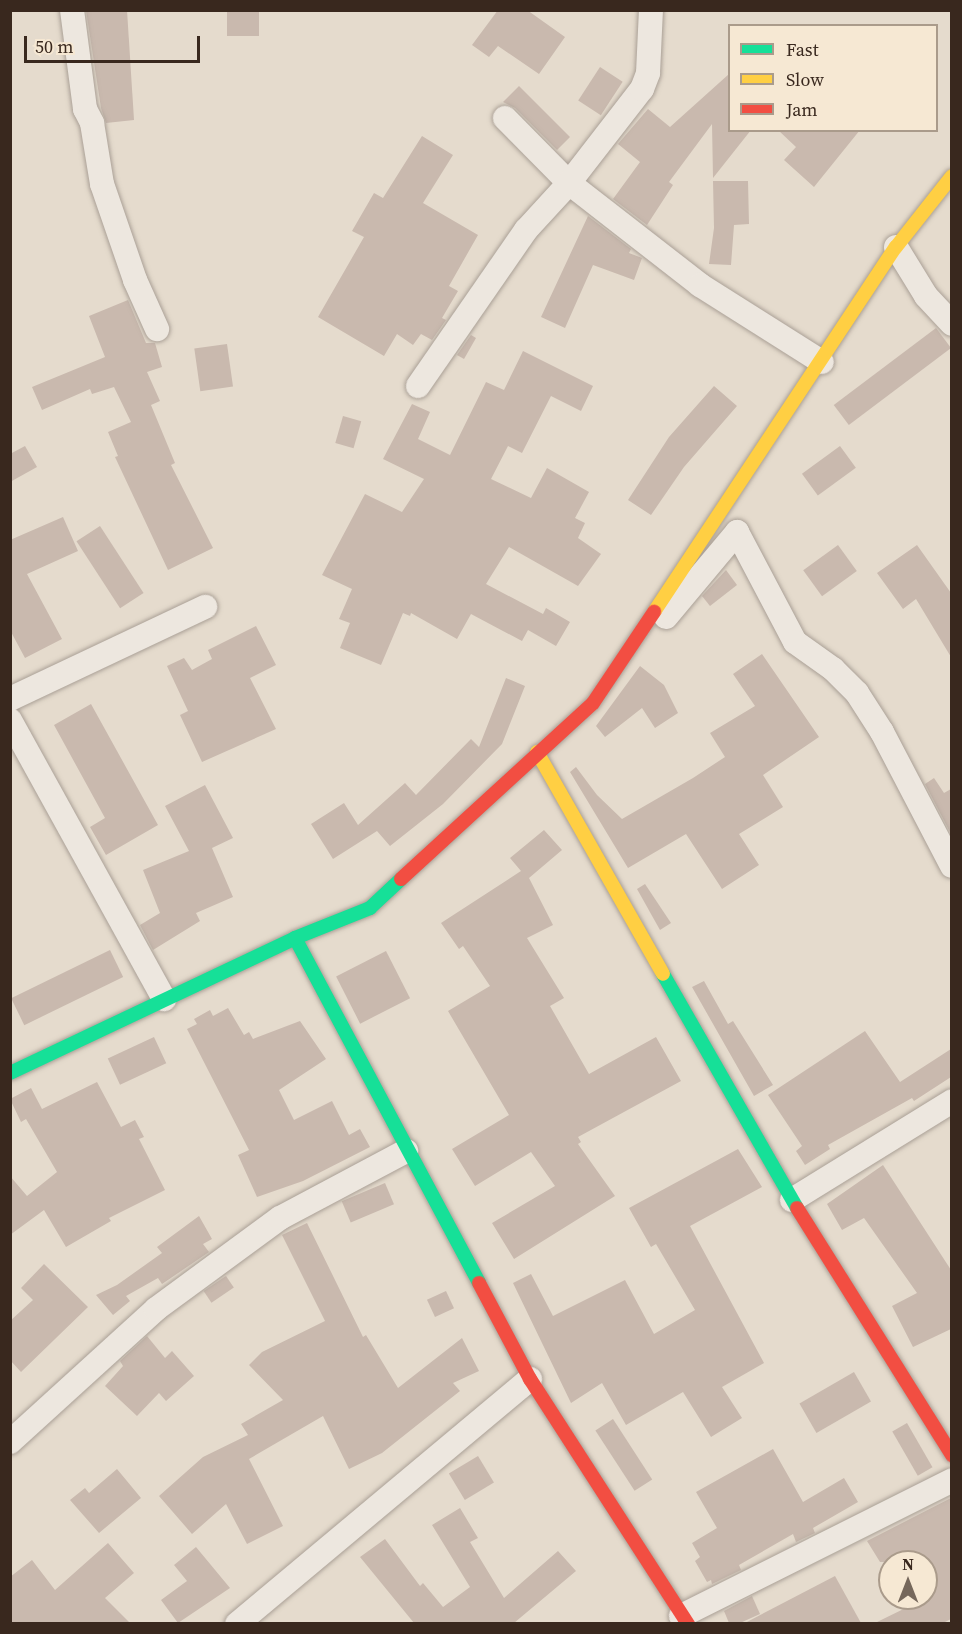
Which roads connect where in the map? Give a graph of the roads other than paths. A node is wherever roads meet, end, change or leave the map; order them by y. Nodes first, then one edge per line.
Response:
1 (72, 10) edge
2 (651, 10) edge
3 (505, 118) dead end
4 (951, 176) edge
5 (569, 183) junction
6 (896, 247) junction
7 (951, 324) edge
8 (157, 329) dead end
9 (822, 362) junction
10 (418, 386) dead end
11 (204, 607) dead end
12 (10, 699) edge
13 (592, 703) junction
14 (10, 720) edge
15 (537, 752) junction
16 (951, 866) edge
17 (295, 938) junction
18 (164, 999) junction
19 (10, 1073) edge
20 (951, 1101) edge
21 (406, 1151) junction
22 (792, 1200) junction
23 (530, 1379) junction
24 (10, 1442) edge
25 (949, 1447) edge
26 (951, 1480) edge
27 (686, 1621) edge
28 (237, 1623) edge

1 - 8 street
2 - 5 street
3 - 5 street
4 - 6 street
5 - 9 street
5 - 10 street
6 - 7 street
6 - 9 street
9 - 13 street
11 - 12 street
13 - 15 street
13 - 16 street
14 - 18 street
15 - 17 street
15 - 22 street
17 - 18 street
17 - 21 street
18 - 19 street
20 - 22 street
21 - 23 street
21 - 24 street
22 - 25 street
23 - 27 street
23 - 28 street
26 - 27 street

